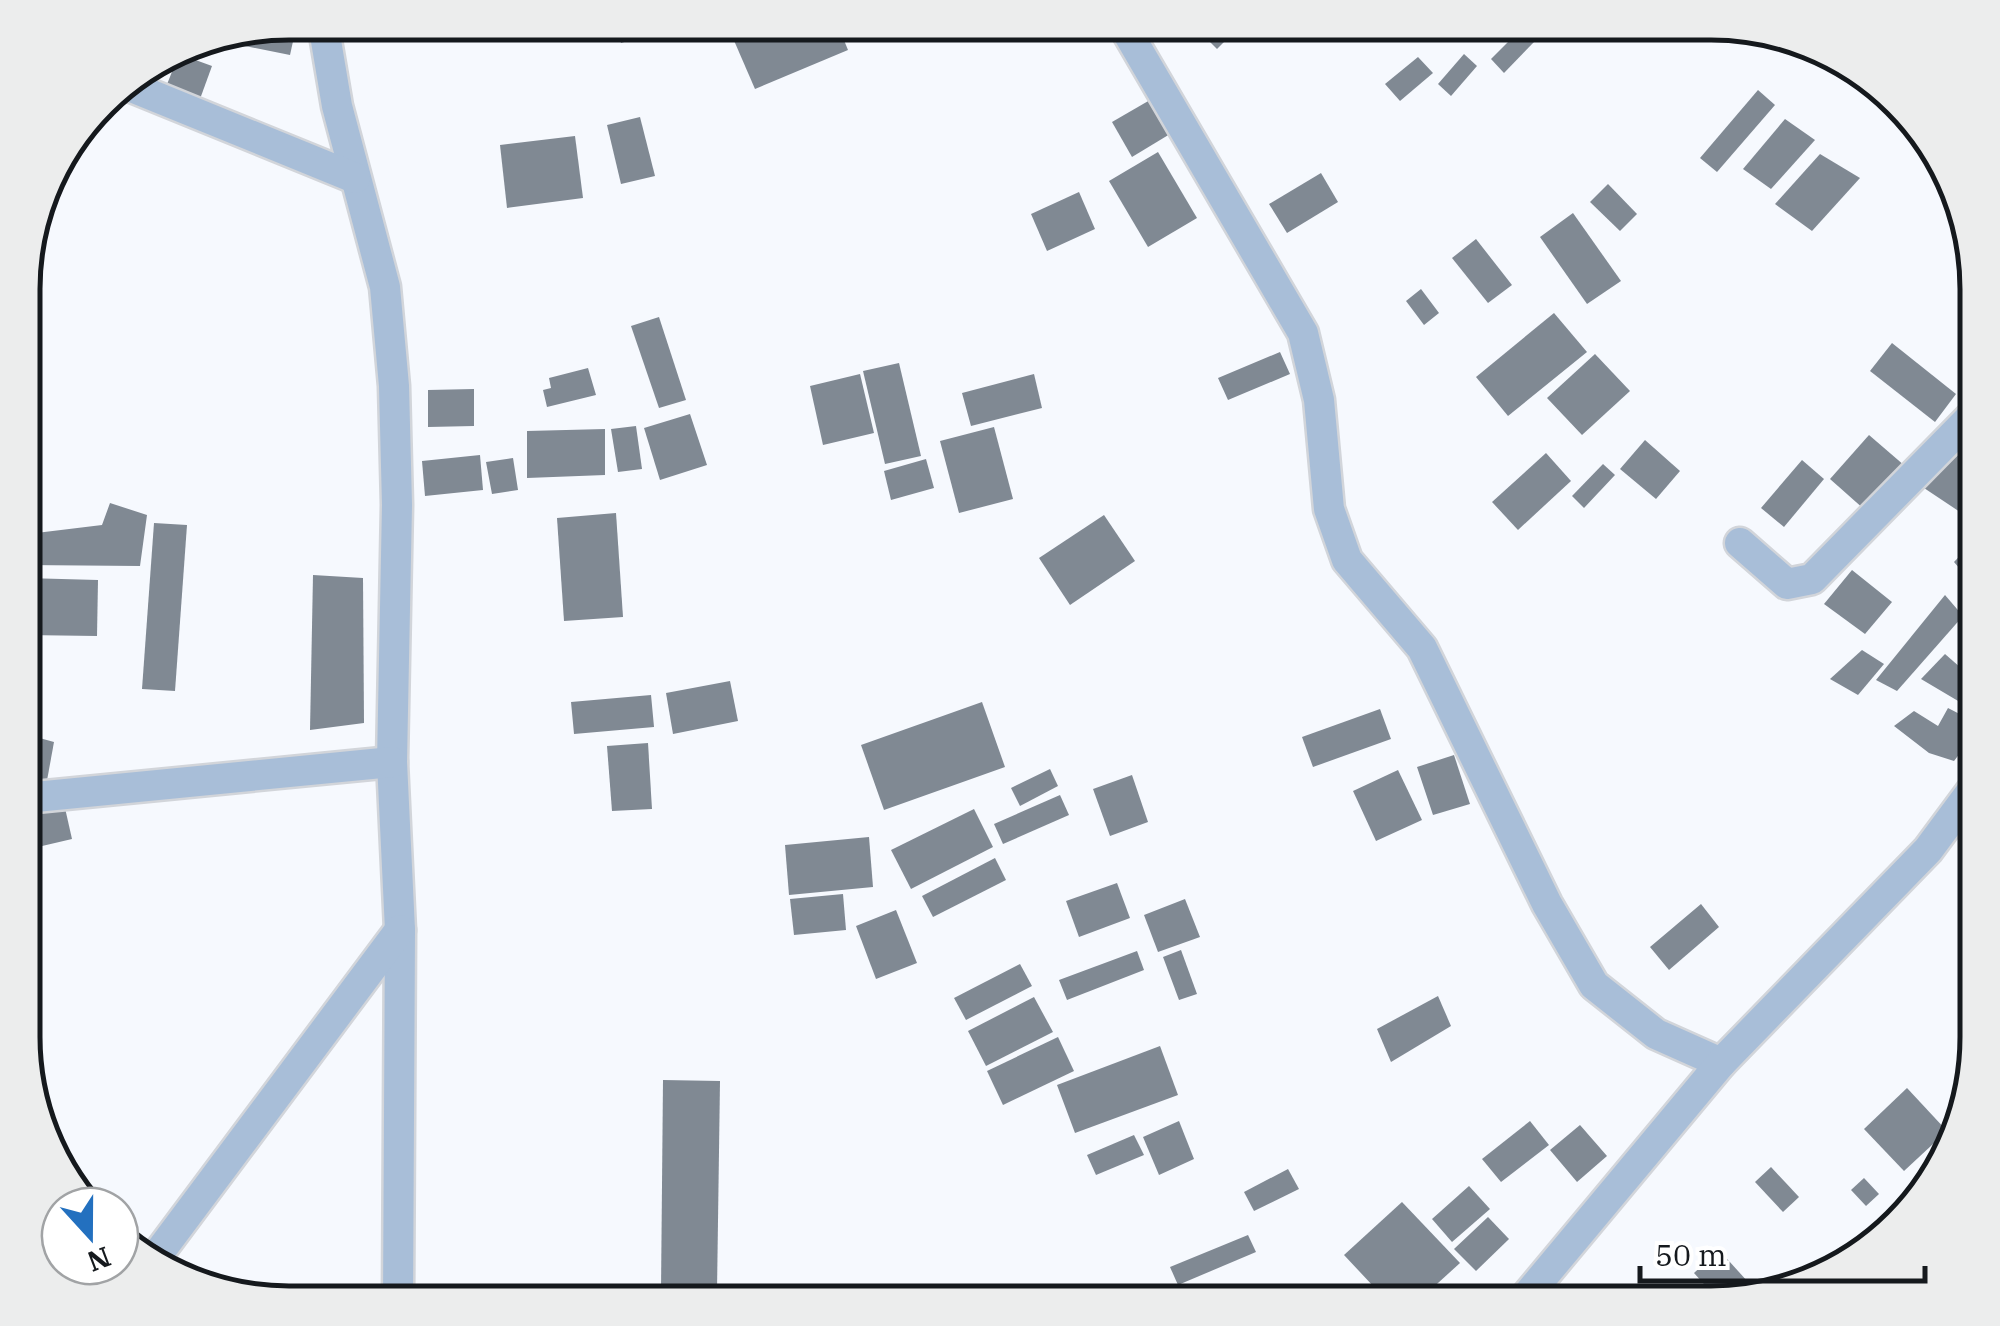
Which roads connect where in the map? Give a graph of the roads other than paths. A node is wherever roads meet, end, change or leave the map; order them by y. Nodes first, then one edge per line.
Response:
1 (327, 40) edge
2 (1132, 40) edge
3 (140, 90) edge
4 (355, 178) junction
5 (1959, 429) edge
6 (1740, 544) dead end
7 (392, 762) junction
8 (40, 797) edge
9 (1959, 808) edge
10 (400, 930) junction
11 (1721, 1062) junction
12 (161, 1250) edge
13 (1535, 1285) edge
14 (398, 1286) edge

1 - 4 street
2 - 11 street
3 - 4 street
4 - 7 street
5 - 6 street
7 - 8 street
7 - 10 street
9 - 11 street
10 - 12 street
10 - 14 street
11 - 13 street

